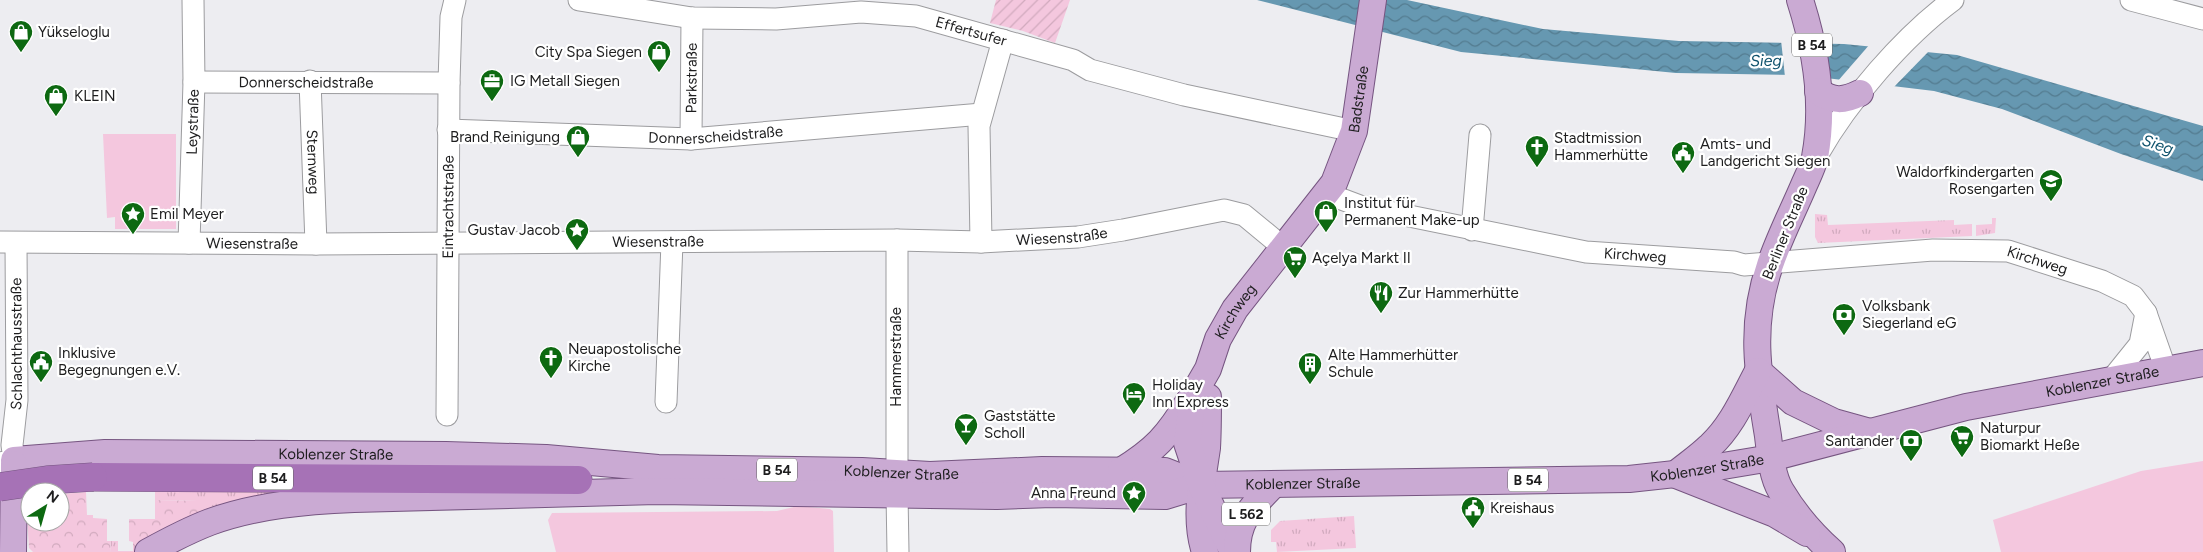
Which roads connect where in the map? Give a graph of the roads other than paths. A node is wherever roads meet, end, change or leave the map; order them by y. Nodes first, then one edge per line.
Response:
1 (193, 0) edge
2 (455, 0) edge
3 (579, 0) edge
4 (1372, 0) edge
5 (1800, 0) edge
6 (2132, 0) edge
7 (1950, 1) edge
8 (692, 18) junction
9 (2203, 20) edge
10 (1003, 40) junction
11 (310, 81) junction
12 (194, 82) junction
13 (449, 83) junction
14 (1818, 91) junction
15 (1860, 93) junction
16 (982, 114) junction
17 (448, 130) junction
18 (1354, 131) junction
19 (1480, 135) dead end
20 (691, 138) junction
21 (1815, 159) junction
22 (1328, 194) junction
23 (1472, 230) junction
24 (897, 240) junction
25 (8, 242) edge
26 (672, 242) junction
27 (981, 242) junction
28 (189, 243) junction
29 (449, 243) junction
30 (316, 244) junction
31 (1284, 248) junction
32 (1770, 263) junction
33 (2146, 313) junction
34 (2203, 363) edge
35 (1208, 369) junction
36 (2166, 370) junction
37 (1758, 371) junction
38 (2111, 380) junction
39 (1193, 395) junction
40 (666, 402) dead end
41 (447, 415) dead end
42 (1870, 432) junction
43 (1771, 458) junction
44 (4, 467) edge
45 (1121, 470) junction
46 (1675, 474) junction
47 (578, 480) joint
48 (658, 480) junction
49 (897, 484) junction
50 (1274, 484) junction
51 (1201, 485) junction
52 (0, 487) edge
53 (1824, 545) edge
54 (13, 552) edge
55 (148, 552) edge
56 (898, 552) edge
57 (1204, 552) edge
58 (1232, 552) edge
59 (1237, 552) edge

1 - 12 street, Leystraße
2 - 13 street, Eintrachtstraße
3 - 8 street, Effertsufer
4 - 18 main road, Badstraße
5 - 14 main road, B 54
6 - 9 street
7 - 15 street, Berliner Straße
8 - 10 street, Effertsufer
8 - 20 street, Parkstraße
10 - 16 street
10 - 18 street, Effertsufer
11 - 12 street, Donnerscheidstraße
11 - 13 street, Donnerscheidstraße
11 - 30 street, Sternweg
12 - 28 street, Leystraße
13 - 17 street, Eintrachtstraße
14 - 15 main road
14 - 21 main road, B 54
15 - 21 street, Berliner Straße
16 - 20 street, Donnerscheidstraße
16 - 27 street
17 - 20 street, Donnerscheidstraße
17 - 29 street, Eintrachtstraße
18 - 22 main road, Badstraße
19 - 23 street
21 - 32 main road, Berliner Straße / B 54
22 - 23 street, Kirchweg
22 - 31 main road, Kirchweg
23 - 32 street, Kirchweg
24 - 26 street, Wiesenstraße
24 - 27 street, Wiesenstraße
24 - 49 street, Hammerstraße
25 - 28 street, Wiesenstraße
25 - 44 street, Schlachthausstraße
26 - 29 street, Wiesenstraße
26 - 40 street
27 - 31 street, Wiesenstraße
28 - 30 street, Wiesenstraße
29 - 30 street, Wiesenstraße
29 - 41 street, Eintrachtstraße
31 - 35 main road, Kirchweg
32 - 33 street, Kirchweg
32 - 37 main road, Berliner Straße / B 54
33 - 36 street, Kirchweg
33 - 38 street
34 - 36 main road, Koblenzer Straße
35 - 39 main road, Kirchweg
35 - 51 main road, Kirchweg
36 - 38 main road, Koblenzer Straße
37 - 42 main road
37 - 43 main road, Berliner Straße / B 54
37 - 46 main road
38 - 42 main road, Koblenzer Straße
39 - 45 main road
39 - 51 main road, Kirchweg
42 - 43 main road, Koblenzer Straße
43 - 46 main road, Koblenzer Straße / B 54
43 - 53 main road, B 54
44 - 48 main road, Koblenzer Straße
44 - 54 main road
45 - 49 main road, Koblenzer Straße / B 54
45 - 51 main road, Koblenzer Straße / B 54
46 - 50 main road, Koblenzer Straße / B 54
46 - 53 main road, B 54
47 - 48 main road, Koblenzer Straße / B 54
47 - 52 highway, B 54, bridge
48 - 49 main road, Koblenzer Straße / B 54
48 - 55 main road, Koblenzer Straße
49 - 51 main road, Koblenzer Straße / B 54
49 - 56 street, Hammerstraße
50 - 51 main road, Koblenzer Straße / B 54
50 - 59 main road, L 562
51 - 57 main road, L 562
51 - 58 main road, L 562

